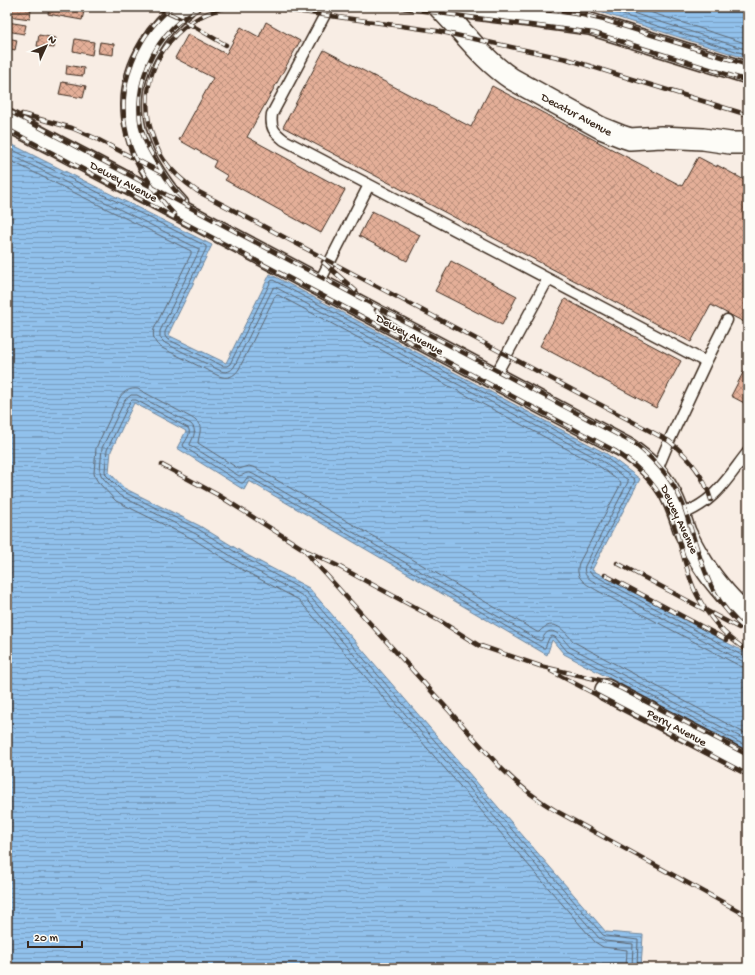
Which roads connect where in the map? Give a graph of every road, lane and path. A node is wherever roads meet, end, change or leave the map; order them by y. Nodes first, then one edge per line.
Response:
1 (185, 7) edge
2 (329, 7) edge
3 (439, 7) edge
4 (460, 7) edge
5 (748, 73) edge
6 (7, 120) edge
7 (748, 143) edge
8 (369, 185) junction
9 (199, 222) junction
10 (548, 279) junction
11 (318, 285) junction
12 (727, 320) dead end
13 (706, 362) junction
14 (494, 378) junction
15 (748, 452) edge
16 (657, 474) junction
17 (679, 516) junction
18 (748, 617) edge
19 (606, 690) dead end
20 (748, 764) edge

1 - 9 street
2 - 8 lane
3 - 7 street, Decatur Avenue
4 - 5 street
6 - 9 street, Dewey Avenue
8 - 10 lane
8 - 11 lane
9 - 11 street, Dewey Avenue
10 - 13 lane
10 - 14 lane
11 - 14 street, Dewey Avenue
12 - 13 lane
13 - 16 lane
14 - 16 street, Dewey Avenue
15 - 17 lane
16 - 17 street, Dewey Avenue
17 - 18 street, Dewey Avenue
19 - 20 street, Perry Avenue

